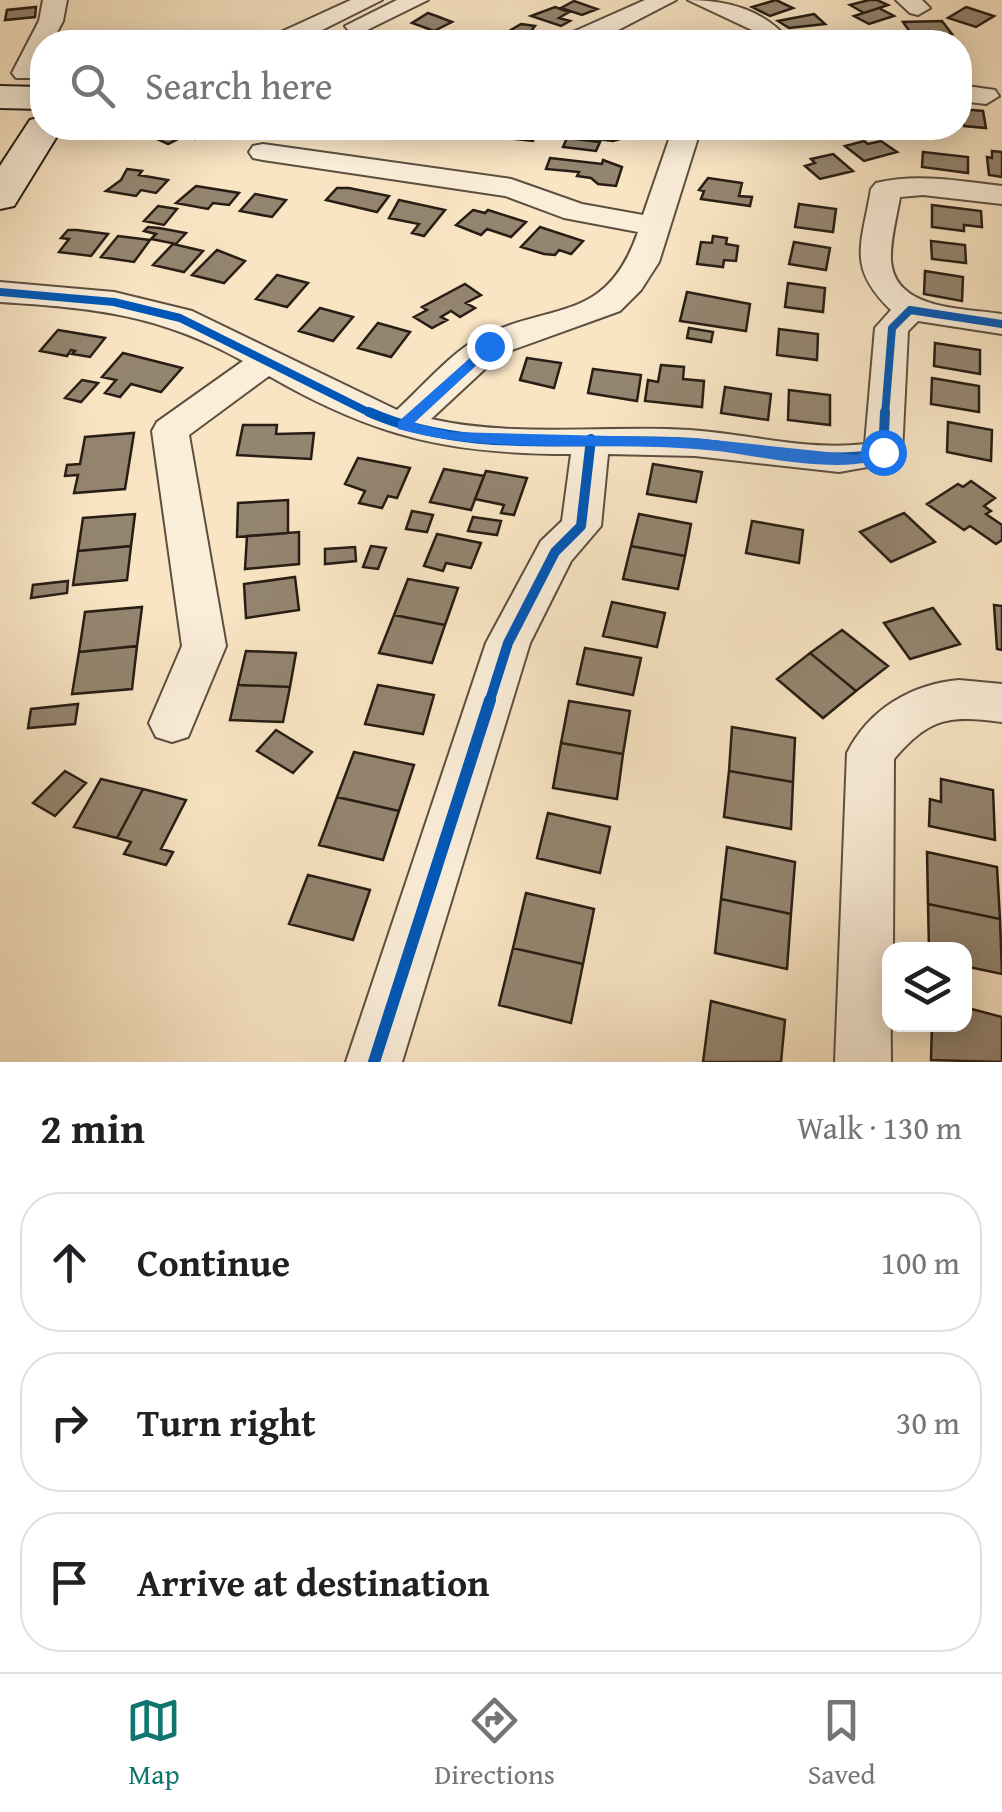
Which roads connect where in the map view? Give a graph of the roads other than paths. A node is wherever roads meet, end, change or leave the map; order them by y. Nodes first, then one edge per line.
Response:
1 (54, 0) edge
2 (370, 0) edge
3 (416, 0) edge
4 (664, 0) edge
5 (700, 0) edge
6 (357, 26) dead end
7 (46, 30) edge
8 (305, 30) edge
9 (598, 30) edge
10 (766, 30) edge
11 (36, 140) edge
12 (683, 140) edge
13 (263, 152) dead end
14 (1002, 195) edge
15 (0, 197) edge
16 (653, 226) junction
17 (0, 292) edge
18 (910, 310) junction
19 (1002, 324) edge
20 (267, 360) junction
21 (403, 425) junction
22 (592, 439) junction
23 (1002, 703) edge
24 (172, 723) dead end
25 (374, 1062) edge
26 (864, 1062) edge

1 - 7 street
2 - 8 street
3 - 6 street
4 - 9 street
5 - 10 street
11 - 15 street
12 - 16 street
13 - 16 street
14 - 18 street
16 - 21 street
17 - 20 street
18 - 19 street
18 - 22 street
20 - 21 street
20 - 24 street
21 - 22 street
22 - 25 street
23 - 26 street

